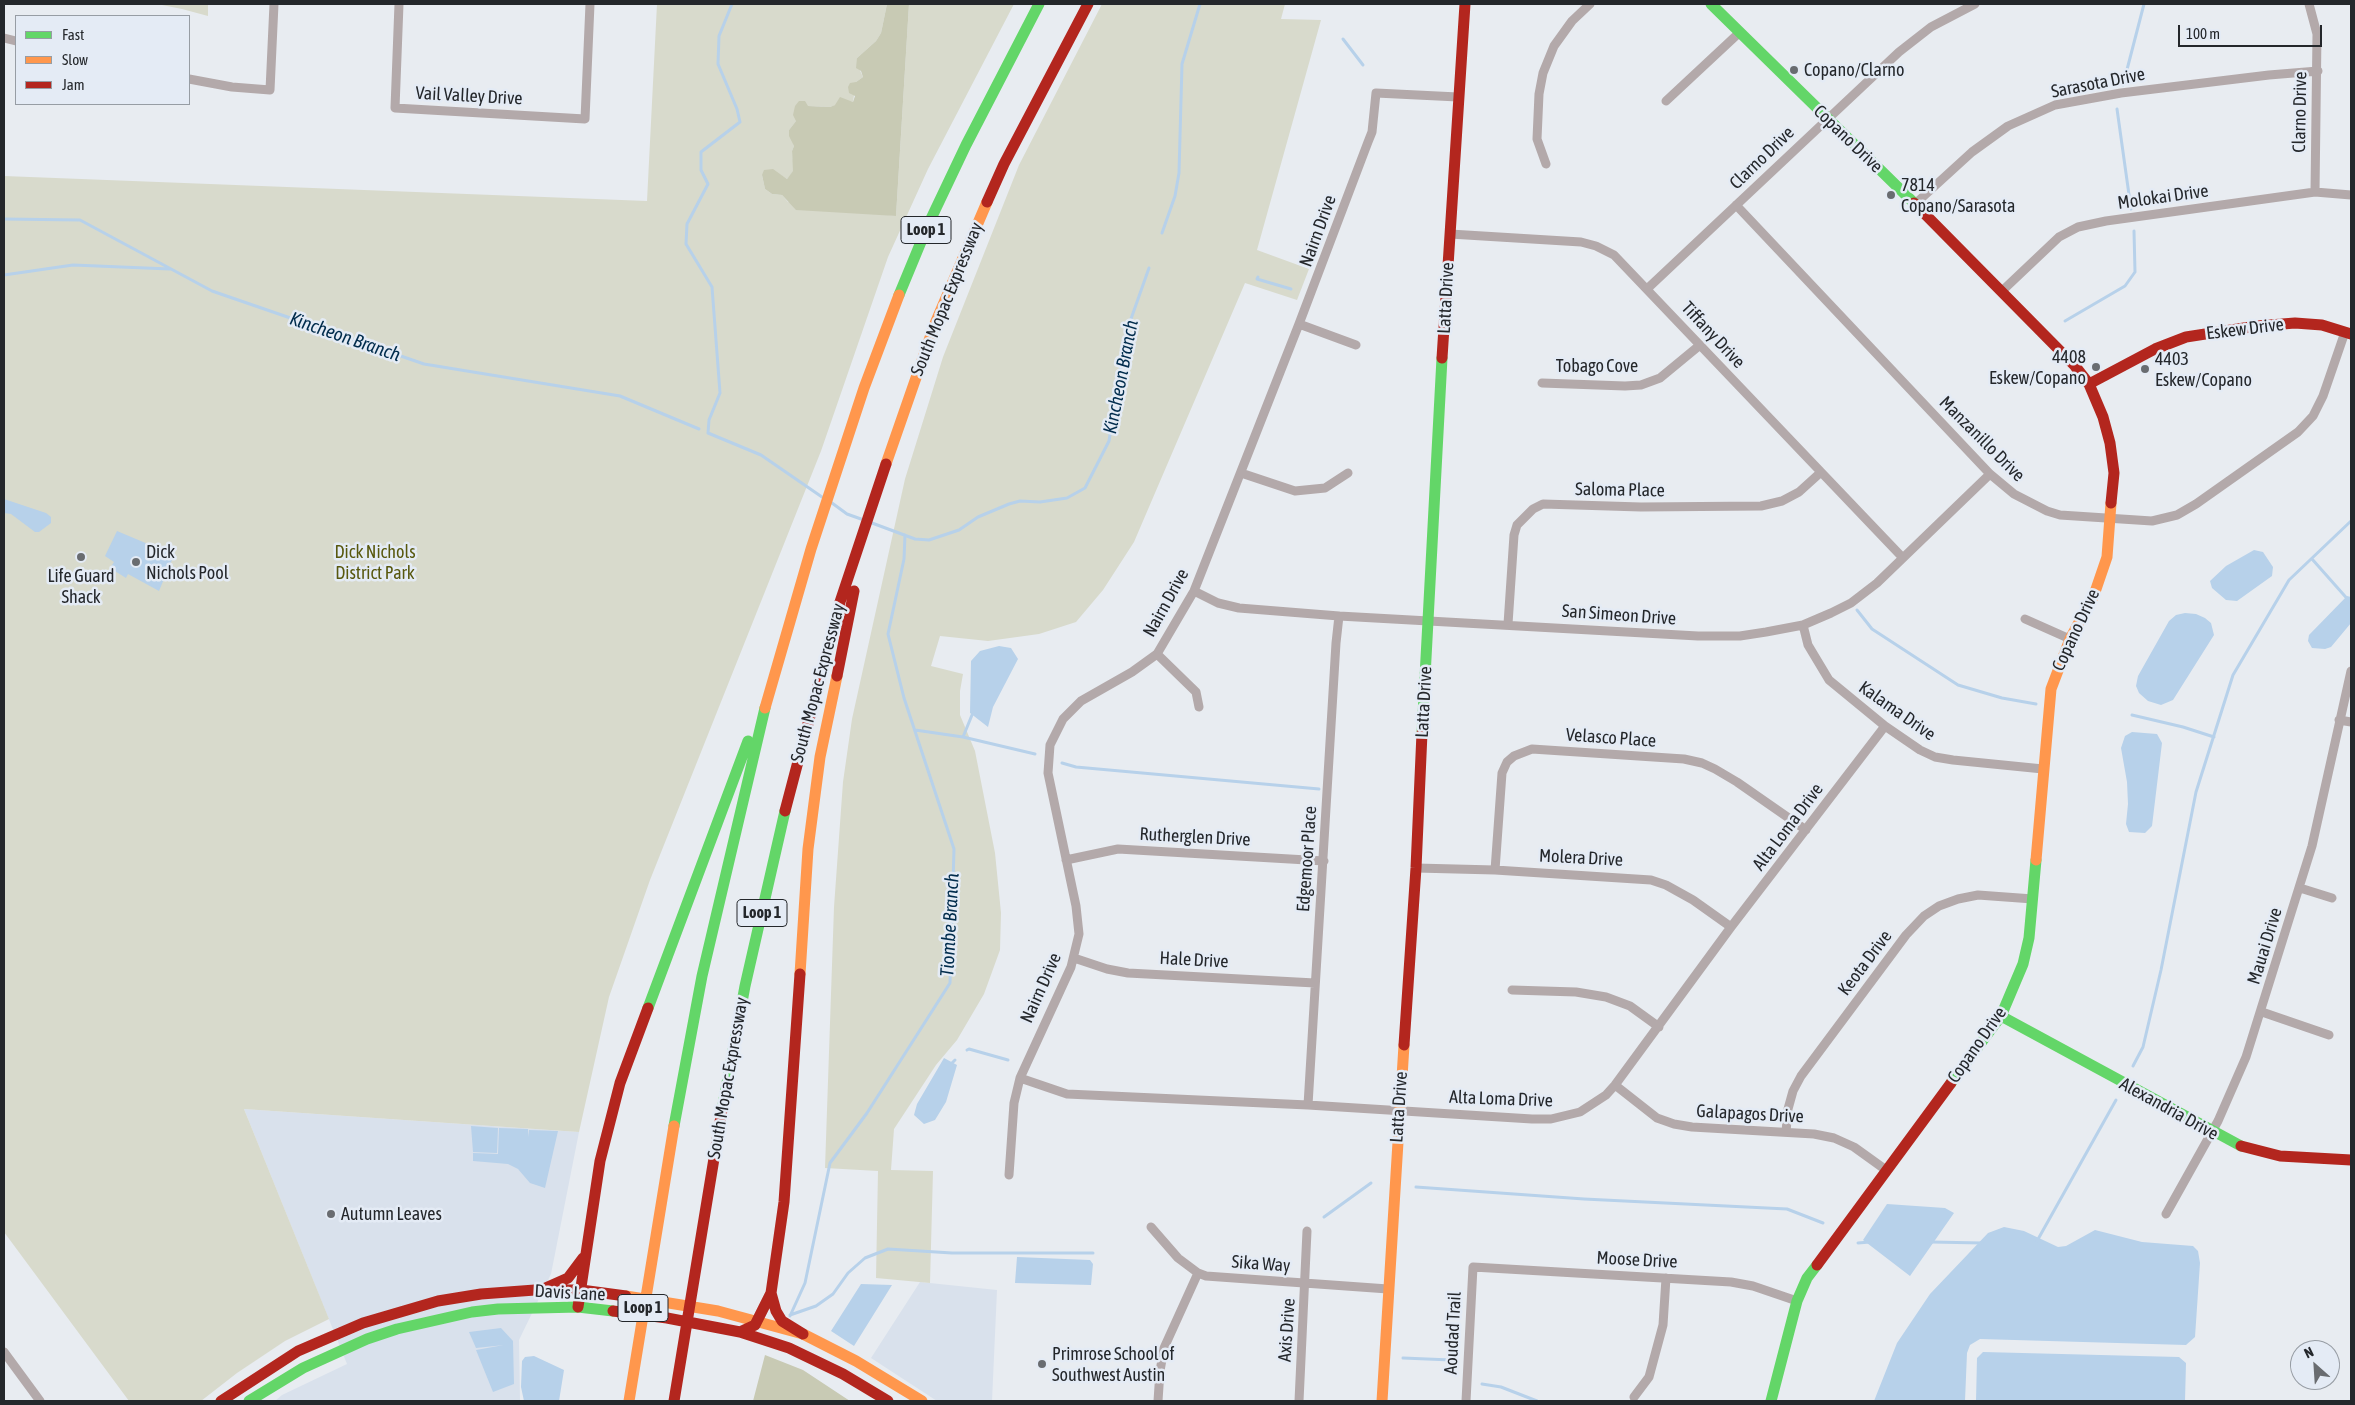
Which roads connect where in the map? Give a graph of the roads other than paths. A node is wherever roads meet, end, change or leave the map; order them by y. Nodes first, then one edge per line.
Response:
1 (274, 4) edge
2 (399, 4) edge
3 (590, 4) edge
4 (1039, 4) edge
5 (1088, 4) edge
6 (1465, 4) edge
7 (1590, 4) edge
8 (1711, 4) edge
9 (1975, 4) edge
10 (2309, 4) edge
11 (1740, 32) junction
12 (2318, 71) junction
13 (190, 79) edge
14 (1458, 97) junction
15 (1666, 102) dead end
16 (1827, 118) junction
17 (1546, 164) dead end
18 (2315, 192) junction
19 (2351, 195) edge
20 (1915, 204) junction
21 (1736, 205) junction
22 (1450, 234) junction
23 (1647, 289) junction
24 (2002, 291) junction
25 (1299, 324) junction
26 (2348, 333) edge
27 (1356, 345) dead end
28 (1700, 345) junction
29 (1542, 383) dead end
30 (2089, 384) junction
31 (1241, 473) junction
32 (1348, 473) dead end
33 (1820, 473) junction
34 (1990, 474) junction
35 (2110, 520) junction
36 (1903, 558) junction
37 (855, 568) junction
38 (1194, 591) junction
39 (1339, 616) junction
40 (2025, 619) dead end
41 (1428, 620) junction
42 (1508, 624) junction
43 (1803, 625) junction
44 (2070, 639) junction
45 (1157, 654) junction
46 (2351, 671) edge
47 (1200, 707) dead end
48 (765, 708) junction
49 (2339, 720) junction
50 (2351, 722) edge
51 (1885, 726) junction
52 (2043, 769) junction
53 (1806, 830) junction
54 (1066, 860) junction
55 (1324, 860) junction
56 (1416, 868) junction
57 (1495, 870) junction
58 (2300, 888) junction
59 (2332, 898) dead end
60 (2033, 899) junction
61 (1731, 927) junction
62 (1074, 958) junction
63 (1315, 984) junction
64 (1512, 990) dead end
65 (2262, 1012) junction
66 (2001, 1016) junction
67 (1658, 1027) junction
68 (2329, 1035) dead end
69 (1020, 1078) junction
70 (1615, 1085) junction
71 (1308, 1105) junction
72 (1399, 1110) junction
73 (1786, 1132) junction
74 (2211, 1132) junction
75 (2351, 1160) edge
76 (1886, 1170) junction
77 (1009, 1175) dead end
78 (2166, 1214) dead end
79 (1151, 1227) dead end
80 (1307, 1231) dead end
81 (585, 1254) junction
82 (1473, 1267) joint
83 (1198, 1274) junction
84 (1666, 1278) junction
85 (1306, 1284) junction
86 (1388, 1289) junction
87 (541, 1290) junction
88 (581, 1290) junction
89 (771, 1293) junction
90 (438, 1301) junction
91 (1796, 1301) junction
92 (578, 1307) junction
93 (758, 1321) junction
94 (740, 1332) junction
95 (803, 1334) junction
96 (367, 1339) junction
97 (4, 1352) edge
98 (1634, 1397) dead end
99 (40, 1401) edge
100 (221, 1401) edge
101 (249, 1401) edge
102 (629, 1401) edge
103 (674, 1401) edge
104 (888, 1401) edge
105 (922, 1401) edge
106 (1158, 1401) edge
107 (1299, 1401) edge
108 (1382, 1401) edge
109 (1466, 1401) edge
110 (1771, 1401) edge

1 - 13 street
2 - 3 street, Vail Valley Drive
4 - 48 main road, Loop 1
5 - 37 main road, South Mopac Expressway / Loop 1
6 - 14 main road, Latta Drive
7 - 17 street
8 - 11 main road, Copano Drive
9 - 16 street, Clarno Drive
10 - 12 street, Clarno Drive
11 - 15 street
11 - 16 main road, Copano Drive
12 - 18 street, Clarno Drive
12 - 20 street, Sarasota Drive
14 - 22 main road, Latta Drive
14 - 25 street, Nairn Drive
16 - 20 main road, Copano Drive
16 - 21 street, Clarno Drive
18 - 19 street, Molokai Drive
18 - 24 street, Molokai Drive
20 - 24 main road, Copano Drive
21 - 23 street, Clarno Drive
21 - 34 street, Manzanillo Drive
22 - 23 street, Tiffany Drive
22 - 41 main road, Latta Drive
23 - 28 street, Tiffany Drive
24 - 30 main road, Copano Drive
25 - 27 street
25 - 31 street, Nairn Drive
26 - 30 main road, Eskew Drive
26 - 35 street, Manzanillo Drive
28 - 29 street, Tobago Cove
28 - 33 street, Tiffany Drive
30 - 35 main road, Copano Drive
31 - 32 street
31 - 38 street, Nairn Drive
33 - 36 street, Tiffany Drive
33 - 42 street, Saloma Place
34 - 35 street, Manzanillo Drive
34 - 36 street, San Simeon Drive
35 - 44 main road, Copano Drive
36 - 43 street, San Simeon Drive
37 - 89 main road
37 - 103 main road, South Mopac Expressway / Loop 1
38 - 39 street, San Simeon Drive
38 - 45 street, Nairn Drive
39 - 41 street, San Simeon Drive
39 - 55 street, Edgemoor Place
40 - 44 street
41 - 42 street, San Simeon Drive
41 - 56 main road, Latta Drive
42 - 43 street, San Simeon Drive
43 - 51 street, Kalama Drive
44 - 52 main road, Copano Drive
45 - 47 street
45 - 54 street, Nairn Drive
46 - 49 street, Mauai Drive
48 - 81 main road
48 - 102 main road, Loop 1
49 - 50 street
49 - 58 street, Mauai Drive
51 - 52 street, Kalama Drive
51 - 53 street, Alta Loma Drive
52 - 60 main road, Copano Drive
53 - 57 street, Velasco Place
53 - 61 street, Alta Loma Drive
54 - 55 street, Rutherglen Drive
54 - 62 street, Nairn Drive
55 - 63 street, Edgemoor Place
56 - 57 street, Molera Drive
56 - 72 main road, Latta Drive
57 - 61 street, Molera Drive
58 - 59 street
58 - 65 street, Mauai Drive
60 - 66 main road, Copano Drive
60 - 73 street, Keota Drive
61 - 67 street, Alta Loma Drive
62 - 63 street, Hale Drive
62 - 69 street, Nairn Drive
63 - 71 street, Edgemoor Place
64 - 67 street
65 - 68 street
65 - 74 street, Mauai Drive
66 - 74 main road, Alexandria Drive
66 - 76 main road, Copano Drive
67 - 70 street, Alta Loma Drive
69 - 71 street, Alta Loma Drive
69 - 77 street, Nairn Drive
70 - 72 street, Alta Loma Drive
70 - 73 street, Galapagos Drive
71 - 72 street, Alta Loma Drive
72 - 86 main road, Latta Drive
73 - 76 street, Galapagos Drive
74 - 75 main road, Alexandria Drive
74 - 78 street, Mauai Drive
76 - 91 main road, Copano Drive
79 - 83 street
80 - 85 street, Axis Drive
81 - 87 main road
81 - 88 main road
82 - 84 street, Moose Drive
82 - 109 street, Aoudad Trail
83 - 85 street, Sika Way
83 - 106 street
84 - 91 street, Moose Drive
84 - 98 street
85 - 86 street, Sika Way
85 - 107 street, Axis Drive
86 - 108 main road, Latta Drive
87 - 88 main road, Davis Lane
87 - 90 main road, Davis Lane
88 - 92 main road
88 - 93 main road, Davis Lane
89 - 93 main road
89 - 95 main road
90 - 96 main road
90 - 100 main road, Davis Lane
91 - 110 main road, Copano Drive
92 - 94 main road, Davis Lane
92 - 96 main road, Davis Lane
93 - 94 main road
93 - 95 main road, Davis Lane
94 - 104 main road, Davis Lane
95 - 105 main road, Davis Lane
96 - 101 main road, Davis Lane
97 - 99 street

